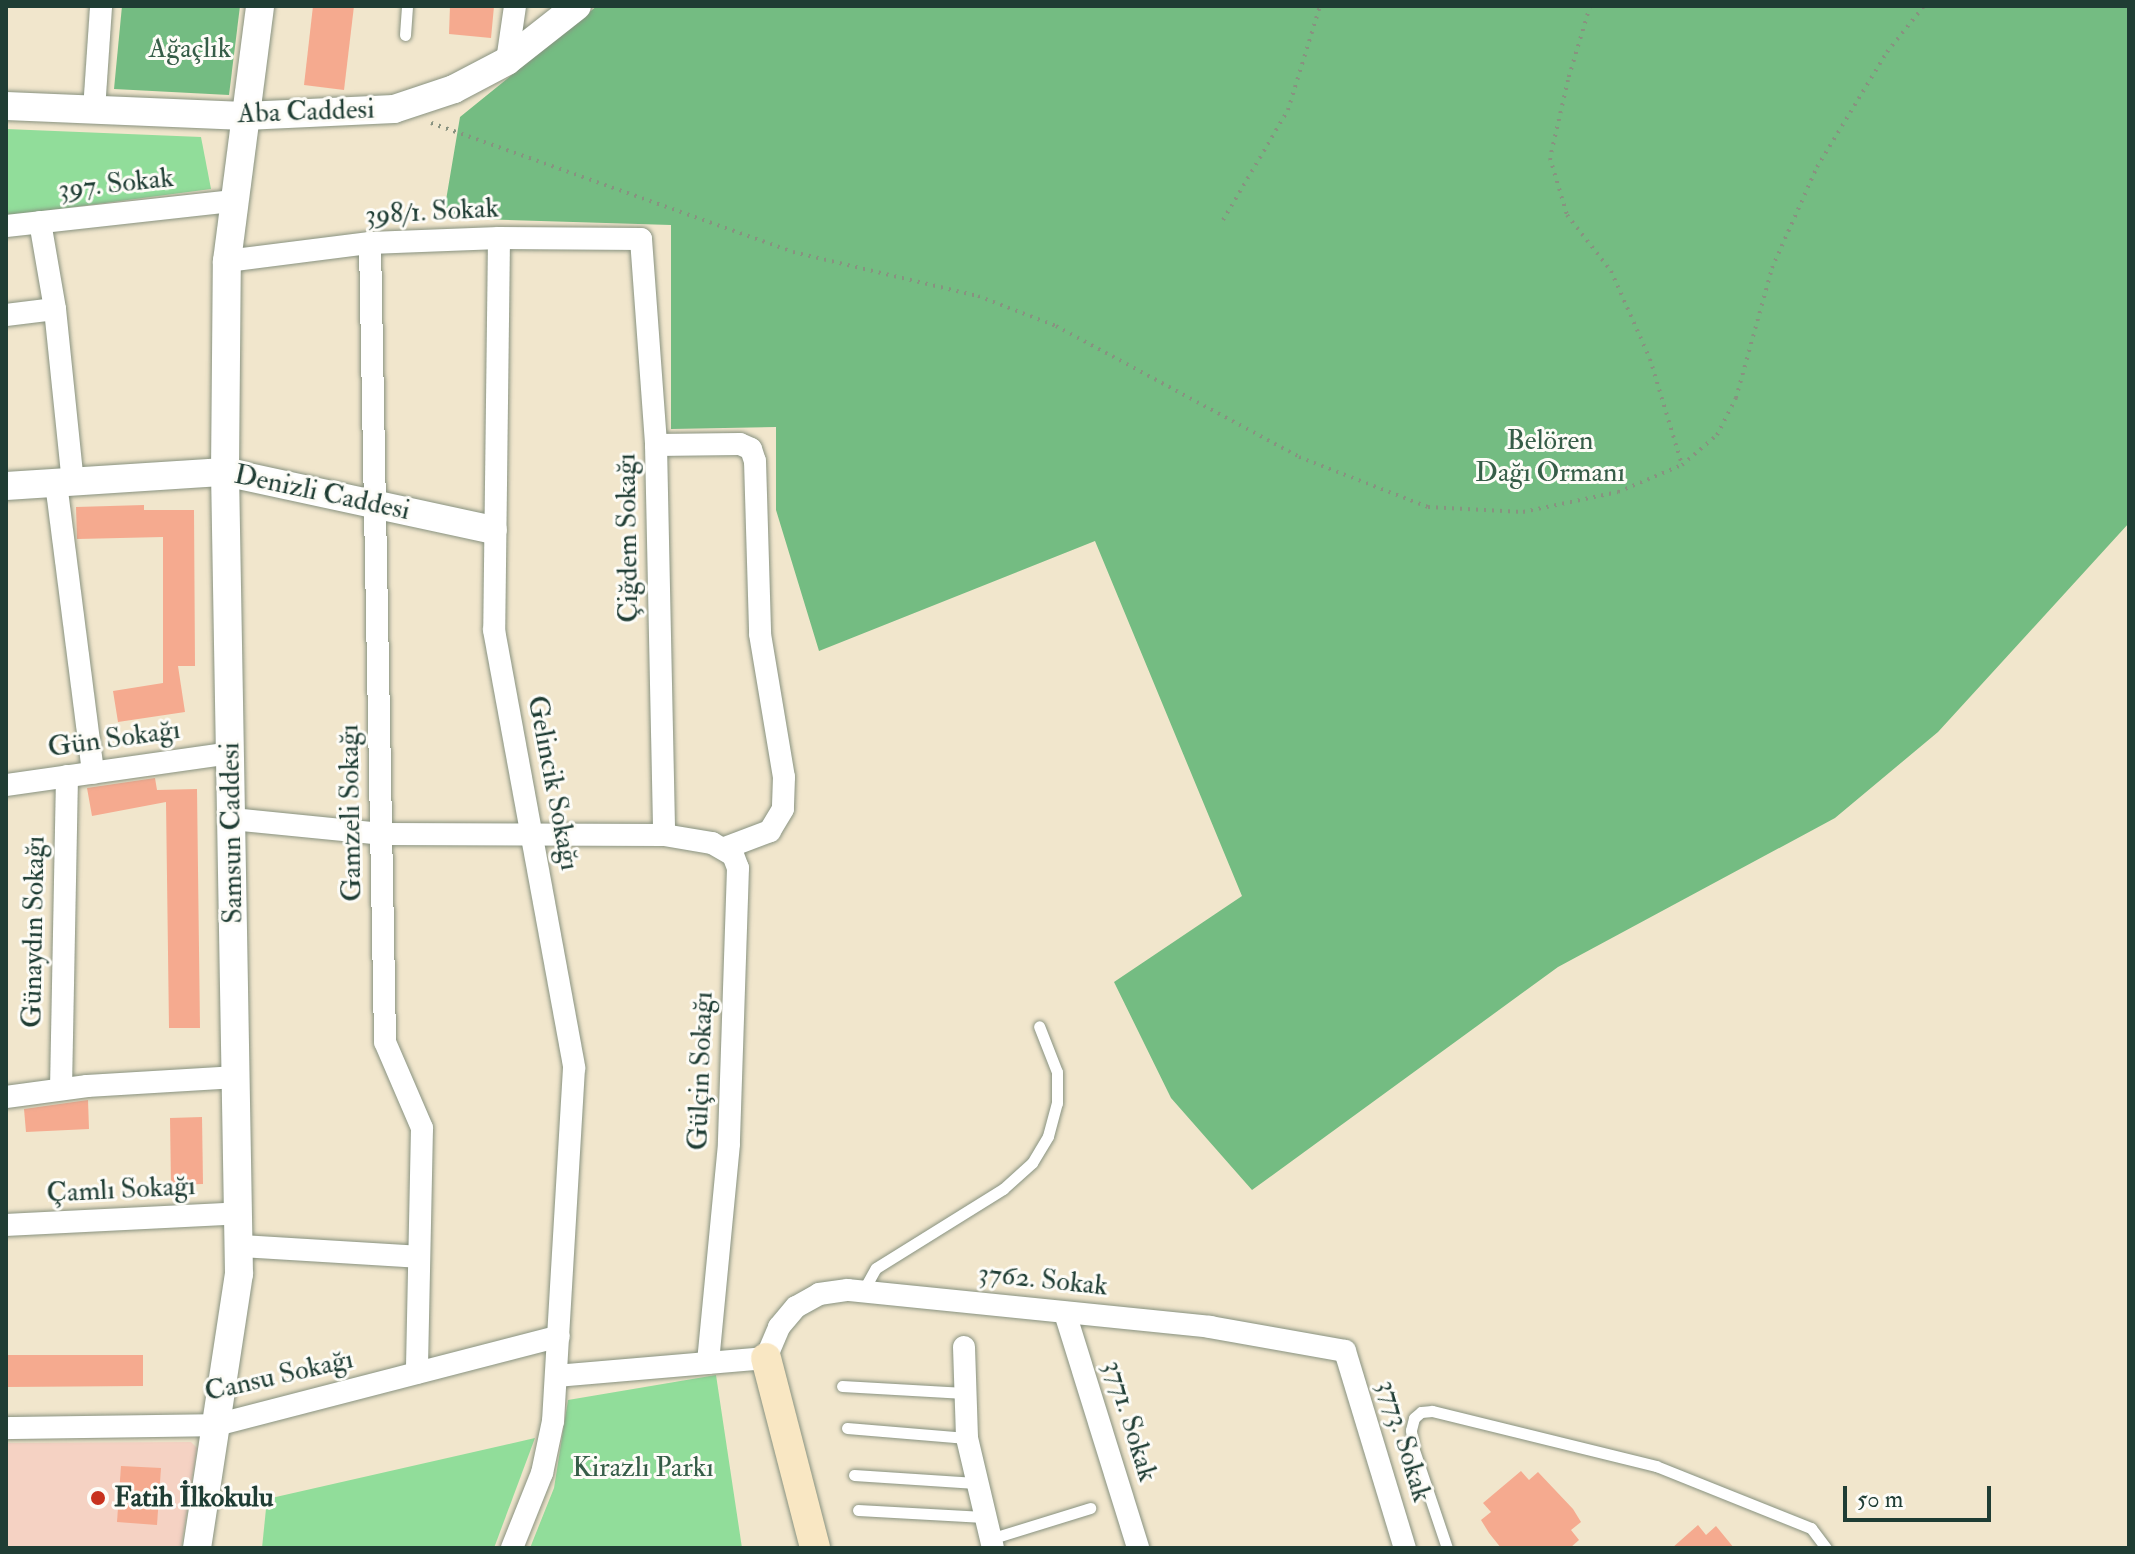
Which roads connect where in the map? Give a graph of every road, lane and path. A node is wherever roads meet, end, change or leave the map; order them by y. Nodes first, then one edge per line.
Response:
1 (101, 6) edge
2 (260, 6) edge
3 (407, 6) edge
4 (515, 6) edge
5 (577, 6) edge
6 (1320, 6) edge
7 (1590, 6) edge
8 (1924, 6) edge
9 (405, 35) dead end
10 (507, 61) junction
11 (6, 106) edge
12 (394, 109) junction
13 (94, 110) junction
14 (245, 116) junction
15 (232, 201) junction
16 (1223, 220) dead end
17 (40, 222) junction
18 (6, 226) edge
19 (499, 238) junction
20 (641, 239) joint
21 (370, 243) junction
22 (227, 261) junction
23 (55, 309) junction
24 (6, 315) edge
25 (656, 445) junction
26 (1682, 465) junction
27 (225, 472) junction
28 (65, 482) junction
29 (6, 486) edge
30 (375, 504) junction
31 (493, 530) junction
32 (230, 753) junction
33 (93, 773) junction
34 (67, 776) junction
35 (6, 785) edge
36 (232, 819) junction
37 (532, 833) junction
38 (381, 834) junction
39 (664, 835) junction
40 (725, 848) junction
41 (1039, 1026) dead end
42 (237, 1077) junction
43 (61, 1089) junction
44 (6, 1097) edge
45 (239, 1213) junction
46 (6, 1225) edge
47 (240, 1246) junction
48 (419, 1257) junction
49 (863, 1292) junction
50 (1065, 1313) junction
51 (559, 1336) junction
52 (964, 1347) dead end
53 (1345, 1351) joint
54 (766, 1358) junction
55 (708, 1363) junction
56 (417, 1373) junction
57 (556, 1376) junction
58 (842, 1386) dead end
59 (965, 1393) junction
60 (216, 1425) junction
61 (6, 1428) edge
62 (847, 1428) dead end
63 (967, 1438) junction
64 (854, 1475) dead end
65 (976, 1483) junction
66 (1090, 1508) dead end
67 (858, 1510) dead end
68 (984, 1517) junction
69 (992, 1544) edge
70 (197, 1548) edge
71 (512, 1548) edge
72 (815, 1548) edge
73 (1138, 1548) edge
74 (1405, 1548) edge
75 (1447, 1548) edge
76 (1826, 1548) edge

1 - 13 street
2 - 14 street, Samsun Caddesi
3 - 9 lane
4 - 10 street
5 - 10 street, Aba Caddesi
6 - 16 path
7 - 26 path
8 - 26 path
10 - 12 street, Aba Caddesi
11 - 13 street, Aba Caddesi
12 - 14 street, Aba Caddesi
12 - 26 path
13 - 14 street, Aba Caddesi
14 - 15 street, Samsun Caddesi
15 - 17 street, 397. Sokak
15 - 22 street, Samsun Caddesi
17 - 18 street, 397. Sokak
17 - 23 street
19 - 20 street, 398/1. Sokak
19 - 21 street, 398/1. Sokak
19 - 31 street, Gelincik Sokağı
20 - 25 street, Çiğdem Sokağı
21 - 22 street, 398/1. Sokak
21 - 30 street, Gamzeli Sokağı
22 - 27 street, Samsun Caddesi
23 - 24 street
23 - 28 street
25 - 39 street, Çiğdem Sokağı
25 - 40 street
27 - 28 street, Denizli Caddesi
27 - 30 street, Denizli Caddesi
27 - 32 street, Samsun Caddesi
28 - 29 street, Denizli Caddesi
28 - 33 street
30 - 31 street, Denizli Caddesi
30 - 38 street, Gamzeli Sokağı
31 - 37 street, Gelincik Sokağı
32 - 33 street, Gün Sokağı
32 - 36 street, Samsun Caddesi
33 - 34 street, Gün Sokağı
34 - 35 street, Gün Sokağı
34 - 43 street, Günaydın Sokağı
36 - 38 street
36 - 42 street, Samsun Caddesi
37 - 38 street
37 - 39 street
37 - 51 street, Gelincik Sokağı
38 - 48 street, Gamzeli Sokağı
39 - 40 street
40 - 55 street, Gülçin Sokağı
41 - 49 lane
42 - 43 street
42 - 45 street, Samsun Caddesi
43 - 44 street
45 - 46 street, Çamlı Sokağı
45 - 47 street, Samsun Caddesi
47 - 48 street
47 - 60 street, Samsun Caddesi
48 - 56 street, Gamzeli Sokağı
49 - 50 street, 3762. Sokak
49 - 54 street, 3762. Sokak
50 - 53 street, 3762. Sokak
50 - 73 street, 3771. Sokak
51 - 56 street, Cansu Sokağı
51 - 57 street, Gelincik Sokağı
52 - 59 street
53 - 74 street, 3773. Sokak
54 - 55 street
54 - 72 main road
55 - 57 street
56 - 60 street, Cansu Sokağı
57 - 71 street, Gelincik Sokağı
58 - 59 lane
59 - 63 street
60 - 61 street, Cansu Sokağı
60 - 70 street, Samsun Caddesi
62 - 63 lane
63 - 65 street
64 - 65 lane
65 - 68 street
66 - 69 lane
67 - 68 lane
68 - 69 street
75 - 76 lane

